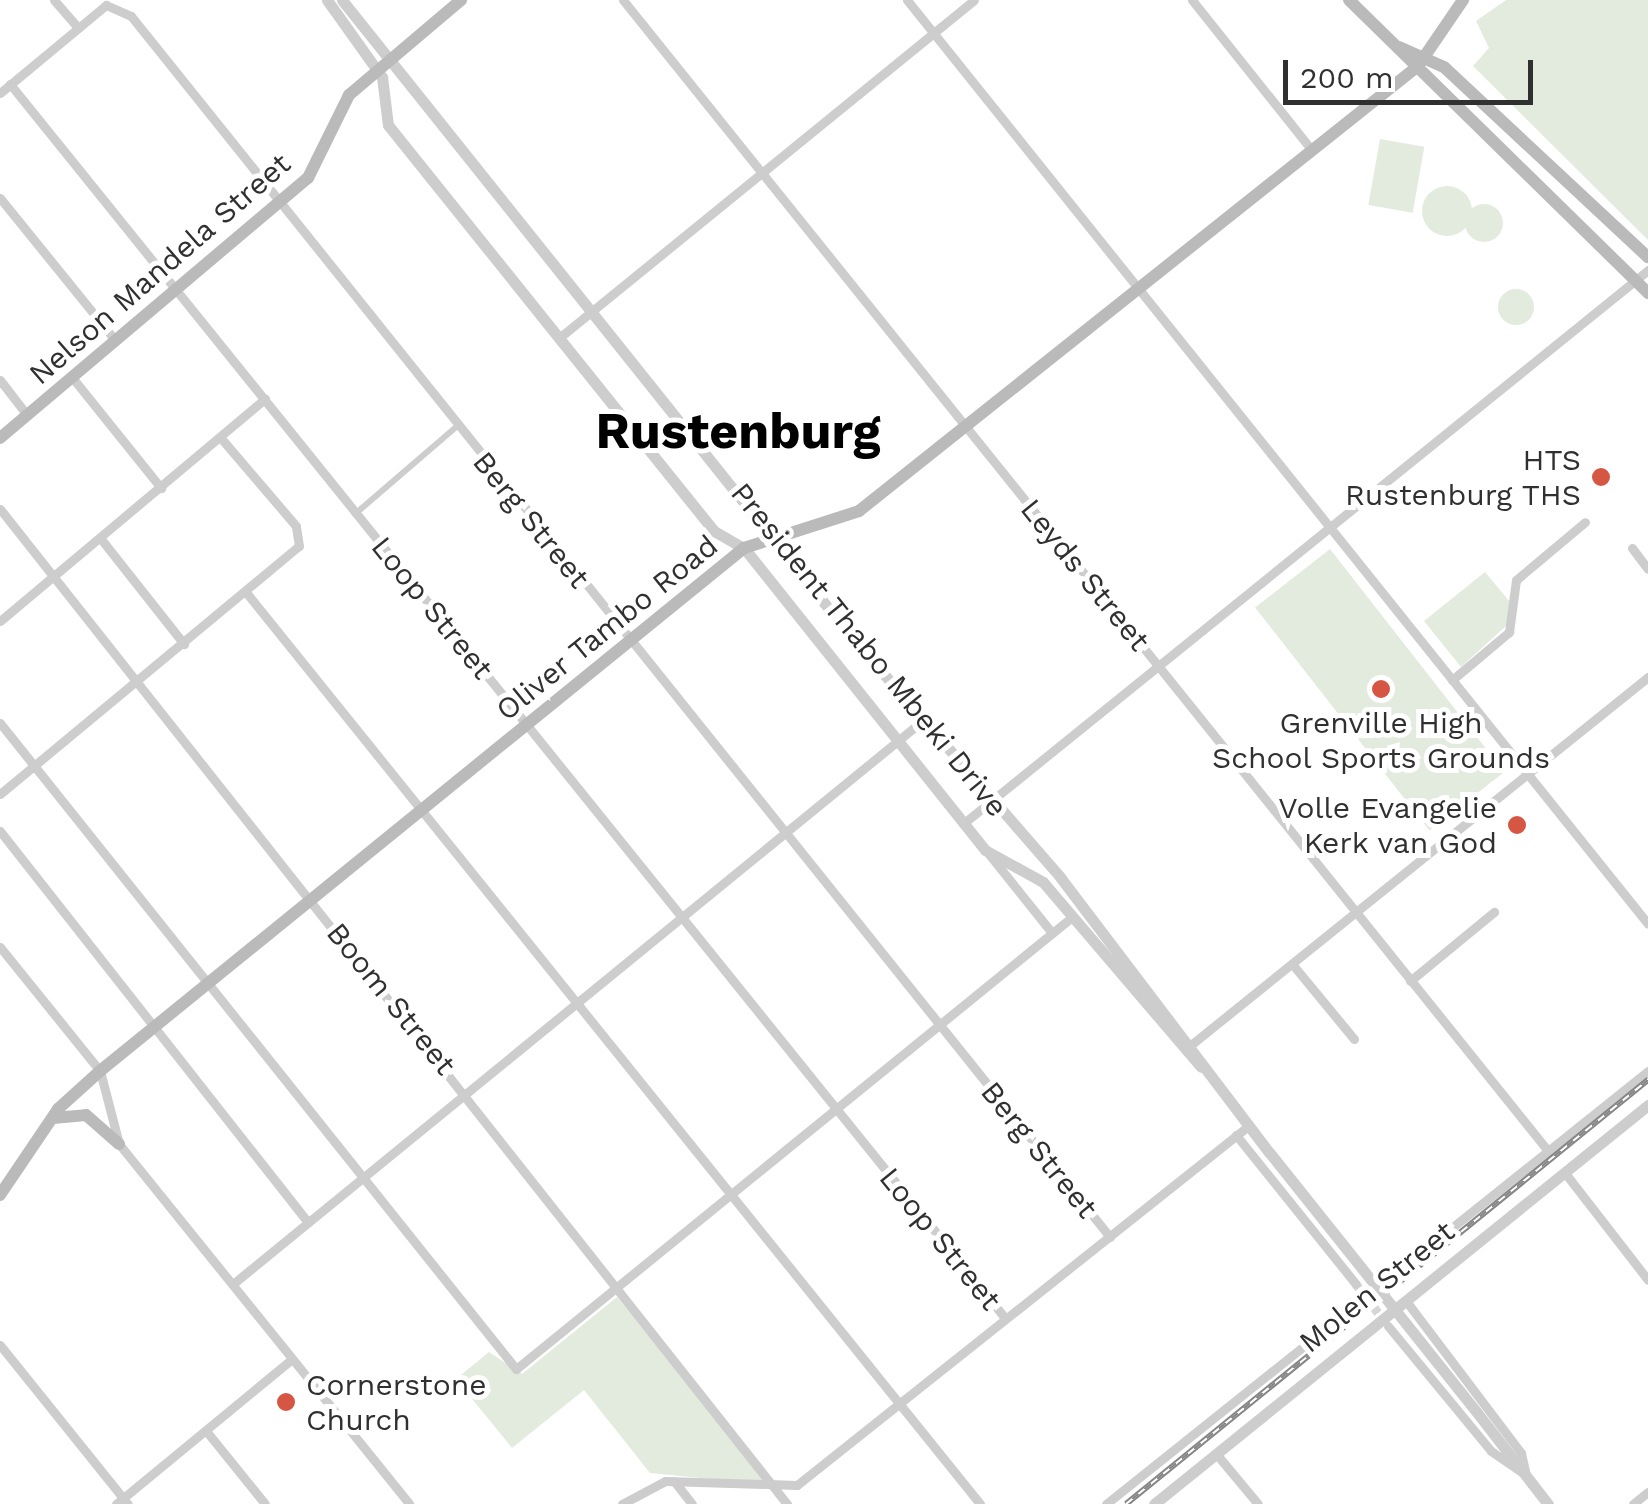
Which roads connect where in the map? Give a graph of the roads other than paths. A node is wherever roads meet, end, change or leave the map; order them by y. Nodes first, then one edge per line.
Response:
1 (54, 0) edge
2 (326, 0) edge
3 (342, 0) edge
4 (461, 0) edge
5 (622, 0) edge
6 (907, 0) edge
7 (974, 0) edge
8 (1192, 0) edge
9 (1348, 0) edge
10 (1463, 0) edge
11 (78, 28) junction
12 (933, 32) junction
13 (1399, 46) junction
14 (390, 56) junction
15 (1430, 56) junction
16 (376, 67) junction
17 (1413, 70) junction
18 (10, 84) junction
19 (0, 93) edge
20 (1310, 148) junction
21 (762, 172) junction
22 (0, 198) edge
23 (278, 204) junction
24 (1648, 257) edge
25 (1648, 270) edge
26 (1636, 281) junction
27 (1137, 286) junction
28 (176, 289) junction
29 (1648, 293) edge
30 (595, 309) junction
31 (559, 338) junction
32 (115, 340) junction
33 (71, 376) junction
34 (0, 380) edge
35 (265, 400) junction
36 (28, 415) junction
37 (964, 426) junction
38 (456, 427) junction
39 (220, 437) junction
40 (0, 438) edge
41 (160, 488) junction
42 (0, 508) edge
43 (355, 514) junction
44 (1585, 522) dead end
45 (1331, 527) junction
46 (101, 539) junction
47 (778, 545) junction
48 (744, 548) junction
49 (1632, 548) dead end
50 (1648, 568) edge
51 (54, 576) junction
52 (246, 590) junction
53 (0, 621) edge
54 (630, 642) junction
55 (184, 644) junction
56 (1158, 665) junction
57 (1648, 678) edge
58 (1452, 680) junction
59 (139, 682) junction
60 (922, 721) junction
61 (0, 723) edge
62 (528, 725) junction
63 (898, 739) junction
64 (34, 766) junction
65 (1526, 775) junction
66 (0, 794) edge
67 (990, 802) junction
68 (422, 810) junction
69 (964, 823) junction
70 (0, 831) edge
71 (785, 832) junction
72 (985, 850) junction
73 (312, 902) junction
74 (1494, 912) dead end
75 (1356, 914) junction
76 (682, 917) junction
77 (1072, 918) junction
78 (1648, 924) edge
79 (1052, 932) junction
80 (0, 946) edge
81 (1293, 966) junction
82 (1410, 980) junction
83 (208, 986) junction
84 (575, 1005) junction
85 (938, 1026) junction
86 (156, 1028) junction
87 (1354, 1039) dead end
88 (1186, 1046) junction
89 (100, 1071) junction
90 (1648, 1071) edge
91 (466, 1091) junction
92 (1648, 1105) edge
93 (836, 1110) junction
94 (52, 1118) junction
95 (1247, 1127) junction
96 (1236, 1136) junction
97 (119, 1144) junction
98 (1548, 1151) junction
99 (1565, 1173) junction
100 (360, 1178) junction
101 (0, 1195) edge
102 (730, 1198) junction
103 (308, 1222) junction
104 (1110, 1237) junction
105 (1648, 1280) edge
106 (234, 1284) junction
107 (1356, 1284) tunnel mouth
108 (621, 1287) junction
109 (1407, 1302) junction
110 (1005, 1318) junction
111 (1388, 1326) tunnel mouth
112 (0, 1346) edge
113 (292, 1360) junction
114 (897, 1406) junction
115 (207, 1432) junction
116 (1218, 1456) junction
117 (1526, 1475) junction
118 (674, 1481) junction
119 (784, 1490) junction
120 (1648, 1492) edge
121 (122, 1502) edge
122 (266, 1504) edge
123 (409, 1504) edge
124 (622, 1504) edge
125 (692, 1504) edge
126 (787, 1504) edge
127 (980, 1504) edge
128 (1106, 1504) edge
129 (1154, 1504) edge
130 (1258, 1504) edge
131 (1548, 1504) edge
132 (1633, 1504) edge

1 - 11 street
2 - 16 street, President Thabo Mbeki Drive
3 - 14 street, President Thabo Mbeki Drive
4 - 14 main road, Nelson Mandela Street
5 - 21 street, Leyds Street
6 - 12 street
7 - 12 street
8 - 20 street
9 - 13 main road
10 - 15 main road, Oliver Tambo Road
11 - 18 street
11 - 23 street, Berg Street
12 - 21 street
12 - 27 street
13 - 15 main road
13 - 17 main road
14 - 16 main road, Nelson Mandela Street
14 - 30 street, President Thabo Mbeki Drive
15 - 17 main road, Oliver Tambo Road
15 - 24 main road
16 - 23 main road, Nelson Mandela Street
16 - 31 street, President Thabo Mbeki Drive
17 - 20 main road, Oliver Tambo Road
17 - 26 main road
18 - 19 street
18 - 28 street, Loop Street
20 - 27 main road, Oliver Tambo Road
21 - 30 street
21 - 37 street, Leyds Street
22 - 32 street
23 - 28 main road, Nelson Mandela Street
23 - 38 street, Berg Street
25 - 26 street
26 - 29 main road
26 - 45 street
27 - 37 main road, Oliver Tambo Road
27 - 45 street
28 - 32 main road, Nelson Mandela Street
28 - 35 street, Loop Street
30 - 31 street
30 - 47 street, President Thabo Mbeki Drive
31 - 48 street, President Thabo Mbeki Drive
32 - 33 main road, Nelson Mandela Street
33 - 36 main road, Nelson Mandela Street
33 - 41 street
34 - 36 street
35 - 39 street
35 - 43 street, Loop Street
36 - 40 main road, Nelson Mandela Street
37 - 47 main road, Oliver Tambo Road
37 - 56 street, Leyds Street
38 - 43 street
38 - 54 street, Berg Street
39 - 41 street
39 - 52 street
41 - 46 street
42 - 51 street, Boom Street
43 - 62 street, Loop Street
44 - 58 street
45 - 56 street
45 - 58 street
46 - 51 street
46 - 55 street
47 - 48 main road, Oliver Tambo Road
47 - 60 street, President Thabo Mbeki Drive
48 - 54 main road, Oliver Tambo Road
48 - 63 street, President Thabo Mbeki Drive
49 - 50 street
51 - 53 street
51 - 59 street, Boom Street
52 - 55 street
52 - 68 street
54 - 62 main road, Oliver Tambo Road
54 - 71 street, Berg Street
55 - 59 street
56 - 67 street
56 - 75 street, Leyds Street
57 - 65 street
58 - 65 street
59 - 64 street
59 - 73 street, Boom Street
60 - 63 street
60 - 67 street, President Thabo Mbeki Drive
61 - 64 street
62 - 68 main road, Oliver Tambo Road
62 - 76 street, Loop Street
63 - 69 street, President Thabo Mbeki Drive
63 - 71 street
64 - 66 street
64 - 83 street
65 - 75 street
65 - 78 street
67 - 69 street
67 - 88 street, President Thabo Mbeki Drive
68 - 73 main road, Oliver Tambo Road
68 - 84 street
69 - 72 street, President Thabo Mbeki Drive
70 - 86 street
71 - 76 street
71 - 85 street, Berg Street
72 - 77 street, President Thabo Mbeki Drive
72 - 79 street
73 - 83 main road, Oliver Tambo Road
73 - 91 street, Boom Street
74 - 82 street
75 - 81 street
75 - 82 street, Leyds Street
76 - 84 street
76 - 93 street, Loop Street
77 - 79 street
77 - 88 street, President Thabo Mbeki Drive
79 - 85 street
80 - 89 street
81 - 87 street
81 - 88 street
82 - 98 street, Leyds Street
83 - 86 main road, Oliver Tambo Road
83 - 100 street
84 - 91 street
84 - 102 street
85 - 93 street
85 - 104 street, Berg Street
86 - 89 main road, Oliver Tambo Road
86 - 103 street
88 - 95 street, President Thabo Mbeki Drive
89 - 94 main road, Oliver Tambo Road
89 - 97 street
90 - 98 street, Molen Street
91 - 100 street
91 - 108 street, Boom Street
92 - 99 street, Molen Street
93 - 102 street
93 - 110 street, Loop Street
94 - 97 main road
94 - 101 main road, Oliver Tambo Road
95 - 96 street
95 - 117 street, President Thabo Mbeki Drive, bridge
96 - 104 street
96 - 107 street
97 - 106 street
98 - 128 street, Molen Street
99 - 105 street
99 - 109 street, Molen Street
100 - 103 street
100 - 108 street
102 - 108 street
102 - 114 street
103 - 106 street
104 - 110 street
106 - 113 street
108 - 119 street, Boom Street
109 - 116 street, Molen Street
109 - 117 street
110 - 114 street
111 - 117 street
112 - 121 street
113 - 115 street
113 - 123 street
114 - 119 street
114 - 127 street
115 - 121 street
115 - 122 street
116 - 129 street, Molen Street
116 - 130 street
117 - 131 street, President Thabo Mbeki Drive
118 - 119 street
118 - 124 street
118 - 125 street
119 - 126 street
120 - 132 street

